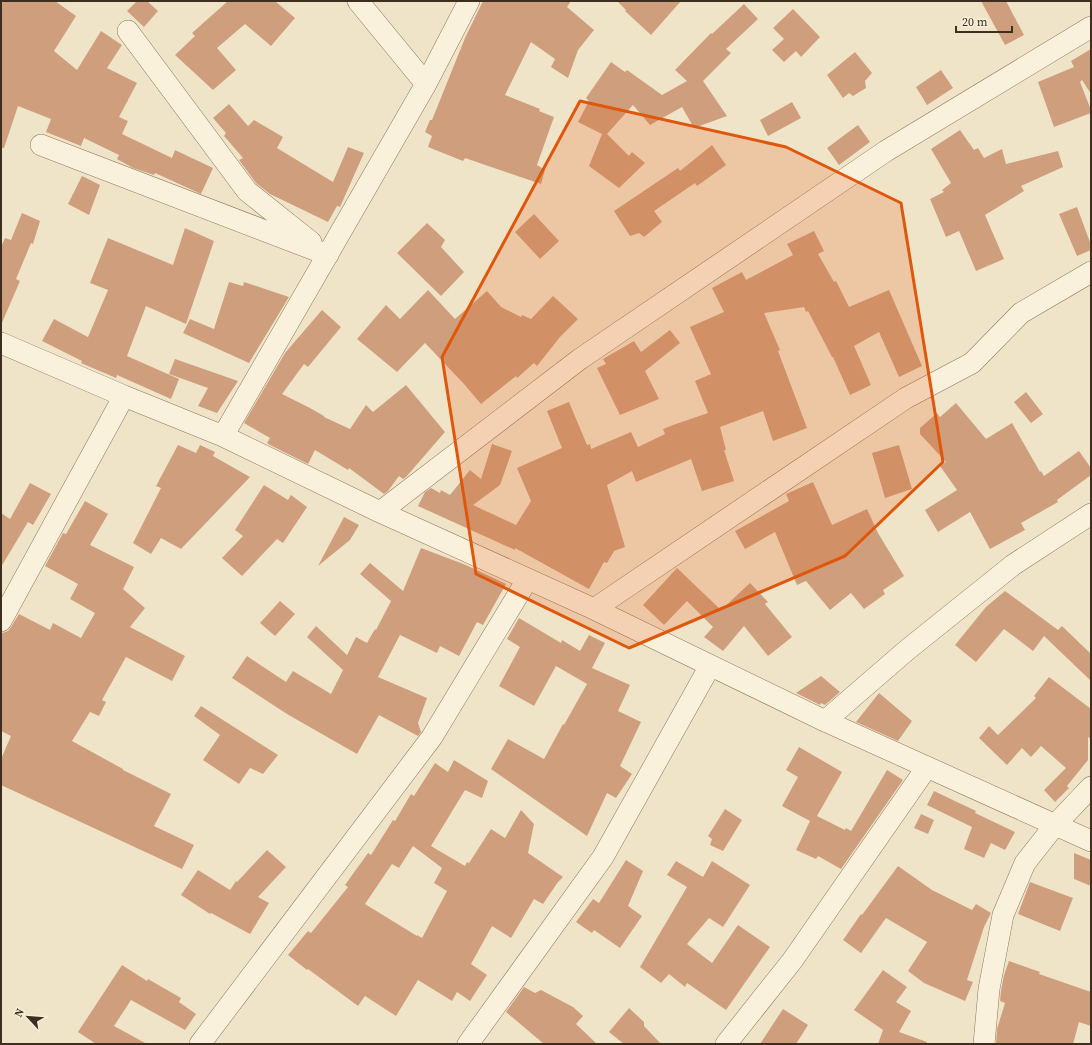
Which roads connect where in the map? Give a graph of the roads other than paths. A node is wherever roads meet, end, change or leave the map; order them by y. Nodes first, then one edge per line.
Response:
1 (358, 1) edge
2 (469, 1) edge
3 (1091, 27) edge
4 (128, 32) dead end
5 (426, 84) junction
6 (41, 145) dead end
7 (328, 255) junction
8 (1091, 272) edge
9 (1, 343) edge
10 (124, 396) junction
11 (223, 436) junction
12 (380, 512) junction
13 (1091, 514) edge
14 (527, 580) junction
15 (594, 609) junction
16 (1, 621) edge
17 (710, 666) junction
18 (825, 720) junction
19 (927, 767) junction
20 (1091, 787) edge
21 (1055, 825) junction
22 (1091, 841) edge
23 (200, 1044) edge
24 (468, 1044) edge
25 (726, 1044) edge
26 (984, 1044) edge

1 - 5 street
2 - 5 street
3 - 12 street
4 - 7 street
5 - 7 street
6 - 7 street
7 - 11 street
8 - 15 street
9 - 10 street
10 - 11 street
10 - 16 street
11 - 12 street
12 - 14 street
13 - 18 street
14 - 15 street
14 - 23 street
15 - 17 street
17 - 18 street
17 - 24 street
18 - 19 street
19 - 21 street
19 - 25 street
20 - 21 street
21 - 22 street
21 - 26 street

